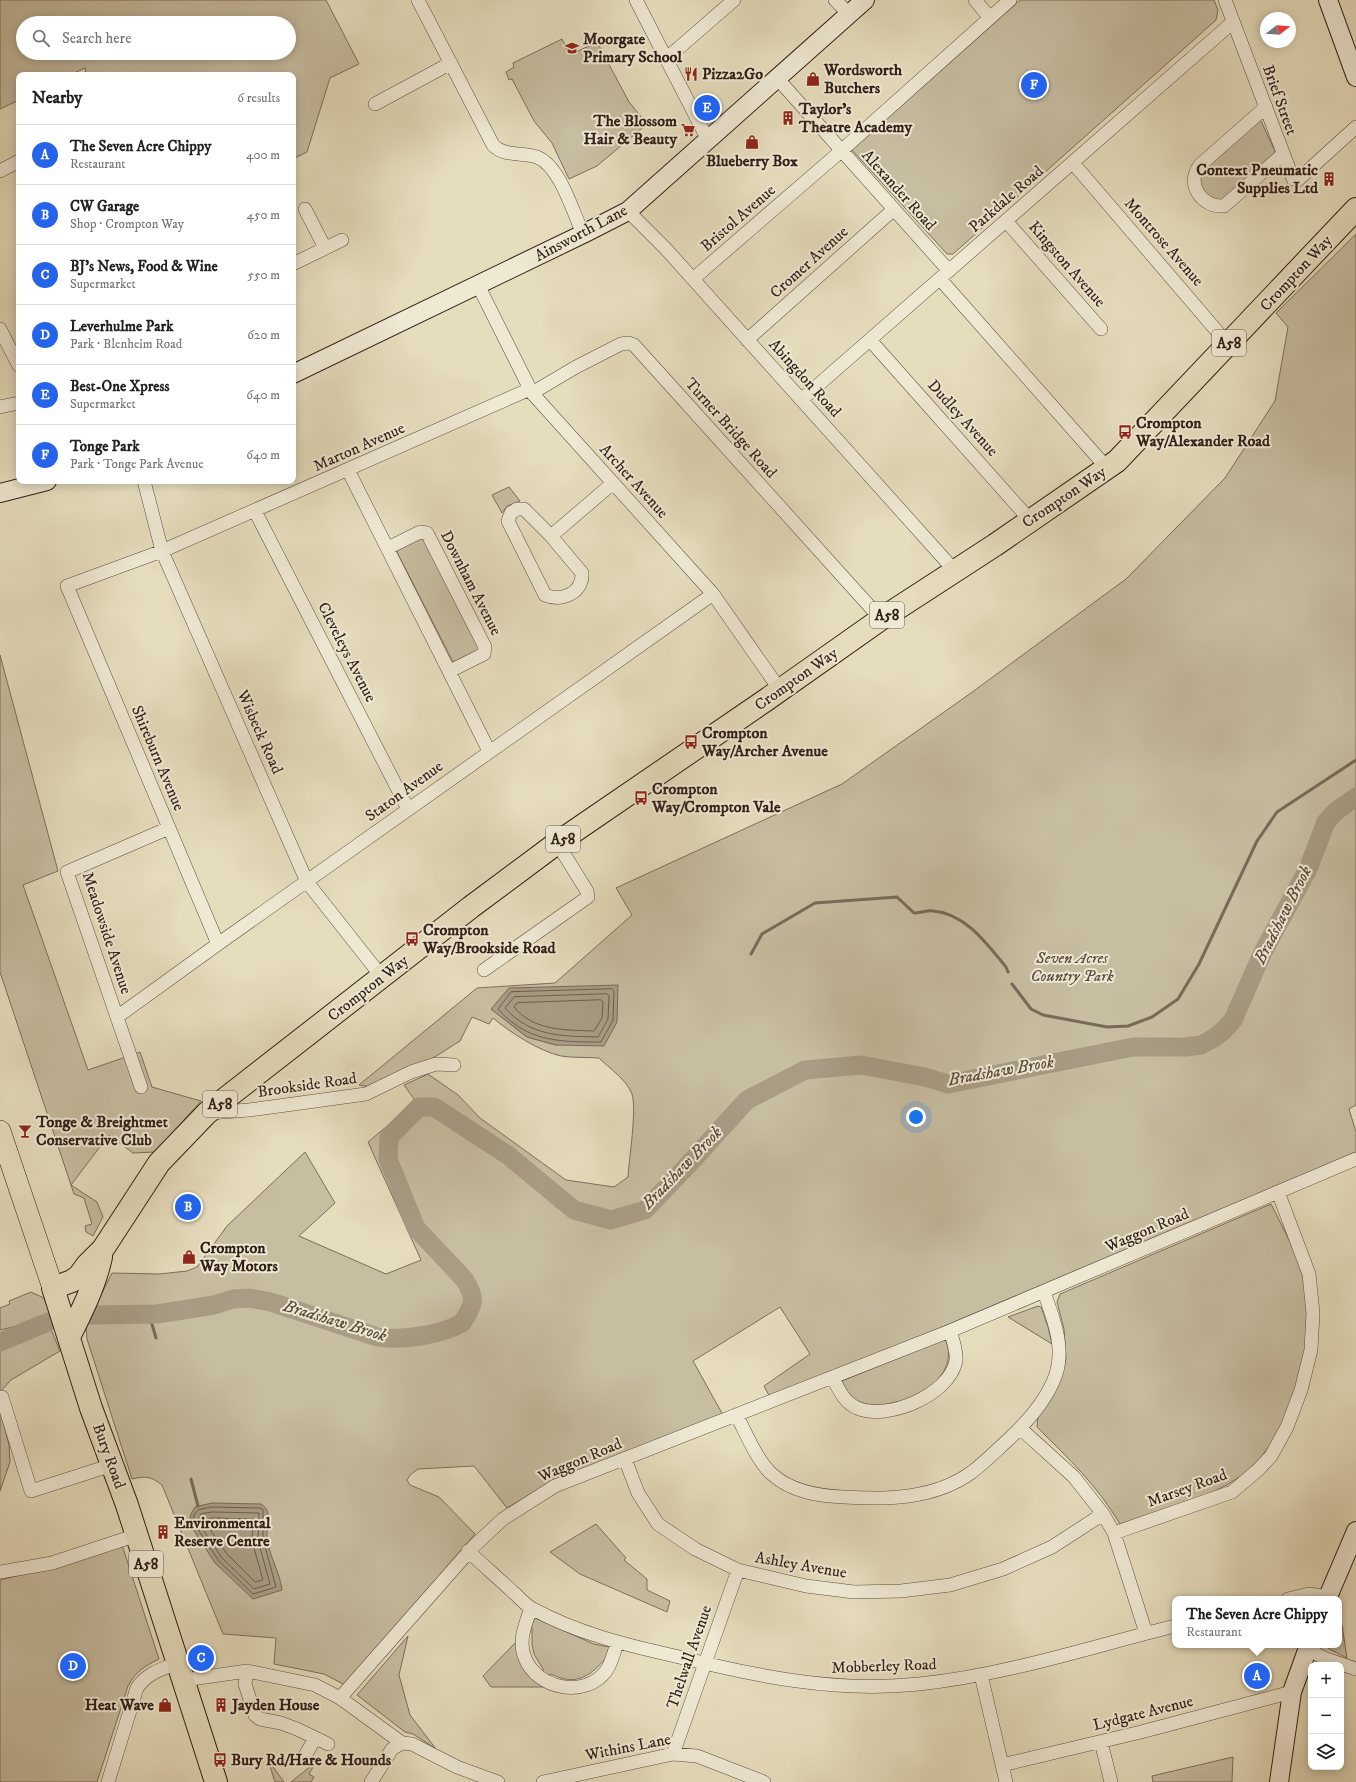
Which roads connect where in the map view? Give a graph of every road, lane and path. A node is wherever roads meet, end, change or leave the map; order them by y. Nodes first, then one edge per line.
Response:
1 (418, 0) edge
2 (636, 0) edge
3 (734, 0) edge
4 (836, 0) edge
5 (865, 0) edge
6 (975, 0) edge
7 (1010, 0) edge
8 (1225, 0) edge
9 (1328, 0) edge
10 (848, 14) junction
11 (990, 18) junction
12 (1233, 22) junction
13 (666, 59) junction
14 (451, 63) junction
15 (1356, 77) edge
16 (777, 78) junction
17 (375, 104) dead end
18 (1266, 108) junction
19 (1356, 127) edge
20 (708, 140) junction
21 (841, 150) junction
22 (1282, 155) junction
23 (16, 163) edge
24 (1074, 163) junction
25 (0, 171) edge
26 (305, 209) dead end
27 (1356, 209) edge
28 (893, 210) junction
29 (628, 211) junction
30 (1006, 221) junction
31 (583, 234) junction
32 (342, 240) dead end
33 (325, 248) junction
34 (296, 262) edge
35 (944, 275) junction
36 (693, 279) junction
37 (478, 285) junction
38 (0, 329) edge
39 (1101, 329) dead end
40 (747, 340) junction
41 (870, 340) junction
42 (1228, 344) junction
43 (16, 360) edge
44 (296, 369) edge
45 (531, 391) junction
46 (801, 400) junction
47 (16, 404) edge
48 (0, 407) edge
49 (1108, 468) junction
50 (348, 470) junction
51 (613, 483) junction
52 (35, 484) edge
53 (145, 484) edge
54 (0, 493) edge
55 (255, 510) junction
56 (1030, 520) junction
57 (551, 536) junction
58 (388, 548) junction
59 (162, 551) junction
60 (955, 571) junction
61 (67, 586) joint
62 (713, 594) junction
63 (881, 619) junction
64 (450, 671) junction
65 (780, 690) junction
66 (489, 751) junction
67 (408, 809) junction
68 (169, 828) junction
69 (557, 844) junction
70 (307, 882) junction
71 (218, 944) junction
72 (484, 970) dead end
73 (382, 977) junction
74 (118, 1017) junction
75 (454, 1066) dead end
76 (141, 1086) dead end
77 (208, 1113) junction
78 (0, 1131) edge
79 (1356, 1159) edge
80 (1278, 1192) junction
81 (103, 1249) junction
82 (91, 1286) junction
83 (1044, 1292) junction
84 (55, 1296) junction
85 (950, 1331) junction
86 (69, 1337) junction
87 (833, 1378) junction
88 (2, 1397) dead end
89 (737, 1416) junction
90 (1020, 1428) junction
91 (625, 1459) junction
92 (112, 1465) junction
93 (1103, 1514) junction
94 (1356, 1531) edge
95 (1114, 1533) junction
96 (137, 1535) junction
97 (468, 1552) junction
98 (738, 1570) junction
99 (0, 1572) edge
100 (1301, 1596) edge
101 (1318, 1596) edge
102 (1329, 1596) edge
103 (531, 1608) junction
104 (1172, 1627) edge
105 (1146, 1633) junction
106 (617, 1642) junction
107 (1308, 1648) edge
108 (1310, 1648) edge
109 (704, 1664) junction
110 (1356, 1669) edge
111 (247, 1671) junction
112 (181, 1672) junction
113 (981, 1675) junction
114 (1292, 1692) junction
115 (340, 1698) junction
116 (315, 1738) junction
117 (1101, 1742) junction
118 (402, 1743) junction
119 (328, 1744) dead end
120 (673, 1754) junction
121 (305, 1756) dead end
122 (1002, 1765) junction
123 (108, 1782) edge
124 (216, 1782) edge
125 (371, 1782) edge
126 (498, 1782) edge
127 (543, 1782) edge
128 (764, 1782) edge
129 (1006, 1782) edge
130 (1111, 1782) edge
131 (1279, 1782) edge

1 - 14 street
2 - 13 street
3 - 13 street
4 - 10 street
5 - 10 main road, Ainsworth Lane
6 - 11 street
7 - 11 street, Bristol Avenue
8 - 12 street, Brief Street
9 - 15 main road
10 - 16 main road, Ainsworth Lane
11 - 21 street, Bristol Avenue
12 - 18 street, Brief Street
12 - 24 street, Parkdale Road
13 - 20 street
14 - 17 street
14 - 31 street
16 - 20 main road, Ainsworth Lane
16 - 21 street, Alexander Road
18 - 22 street, Brief Street
18 - 22 street
19 - 22 street, Brief Street
20 - 29 main road, Ainsworth Lane
21 - 28 street, Alexander Road
21 - 36 street, Bristol Avenue
23 - 25 street
24 - 30 street, Parkdale Road
24 - 42 street, Montrose Avenue
26 - 33 street
27 - 42 highway, Crompton Way / A58
28 - 35 street, Alexander Road
28 - 40 street, Cromer Avenue
29 - 31 main road, Ainsworth Lane
29 - 36 street, Abingdon Road
30 - 35 street, Parkdale Road
30 - 39 street, Kingston Avenue
31 - 37 main road, Ainsworth Lane
32 - 33 street
33 - 34 street
35 - 41 street, Parkdale Road
35 - 49 street, Alexander Road
36 - 40 street, Abingdon Road
37 - 44 main road, Ainsworth Lane
37 - 45 street, Archer Avenue
38 - 43 street
40 - 46 street, Abingdon Road
41 - 46 street, Parkdale Road
41 - 56 street, Dudley Avenue
42 - 49 highway, Crompton Way / A58
45 - 50 street, Marton Avenue
45 - 51 street, Archer Avenue
45 - 63 street, Turner Bridge Road
46 - 60 street, Abingdon Road
47 - 48 street
49 - 56 highway, Crompton Way / A58
50 - 55 street, Marton Avenue
50 - 58 street
51 - 57 street
51 - 62 street, Archer Avenue
52 - 54 main road
53 - 59 street, Wisbeck Road
55 - 59 street, Marton Avenue
55 - 67 street, Cleveleys Avenue
56 - 60 highway, Crompton Way / A58
57 - 57 street
58 - 64 street
58 - 64 street, Downham Avenue
59 - 61 street, Marton Avenue
59 - 70 street, Wisbeck Road
60 - 63 highway, Crompton Way / A58
61 - 68 street, Shireburn Avenue
62 - 65 street, Archer Avenue
62 - 66 street, Staton Avenue
63 - 65 highway, Crompton Way / A58
64 - 66 street
65 - 69 highway, Crompton Way / A58
66 - 67 street, Staton Avenue
67 - 70 street, Staton Avenue
68 - 71 street, Shireburn Avenue
68 - 74 street, Meadowside Avenue
69 - 72 street
69 - 73 highway, Crompton Way / A58
70 - 71 street, Staton Avenue
70 - 73 street, Wisbeck Road
71 - 74 street, Staton Avenue
73 - 77 highway, Crompton Way / A58
74 - 76 street, Meadowside Avenue
75 - 77 street, Brookside Road
77 - 81 highway, Crompton Way / A58
78 - 84 main road, Bury Road
79 - 80 street, Waggon Road
80 - 83 street, Waggon Road
80 - 95 street, Marsey Road
81 - 82 highway, Crompton Way / A58
81 - 84 highway, Crompton Way / A58
82 - 84 highway
82 - 86 highway, Crompton Way / A58
83 - 85 street, Waggon Road
83 - 90 street
84 - 86 highway, Bury Road / A58
85 - 87 street, Waggon Road
85 - 87 street
86 - 92 highway, Bury Road / A58
87 - 89 street, Waggon Road
88 - 92 street
89 - 90 street
89 - 91 street, Waggon Road
90 - 93 street
91 - 97 street, Waggon Road
91 - 98 street, Ashley Avenue
92 - 96 highway, Bury Road / A58
93 - 95 street
93 - 98 street, Ashley Avenue
94 - 102 main road
95 - 105 street
96 - 99 street
96 - 112 highway, Bury Road / A58
97 - 103 street, Mobberley Road
97 - 115 street, Waggon Road
98 - 109 street, Thelwall Avenue
100 - 101 street
103 - 106 street, Mobberley Road
103 - 106 street
104 - 105 street, Mobberley Road
105 - 113 street, Mobberley Road
106 - 109 street, Mobberley Road
107 - 114 main road
108 - 110 street
109 - 113 street, Mobberley Road
109 - 120 street, Thelwall Avenue
111 - 112 street
111 - 115 street
111 - 116 street
112 - 123 street
112 - 124 highway, Bury Road / A58
113 - 122 street
114 - 117 street, Lydgate Avenue
114 - 131 main road
115 - 118 street
116 - 119 street
116 - 121 street
117 - 122 street, Lydgate Avenue
117 - 130 street
118 - 125 street
118 - 126 street
120 - 127 street, Withins Lane
120 - 128 street, Withins Lane
122 - 129 street

